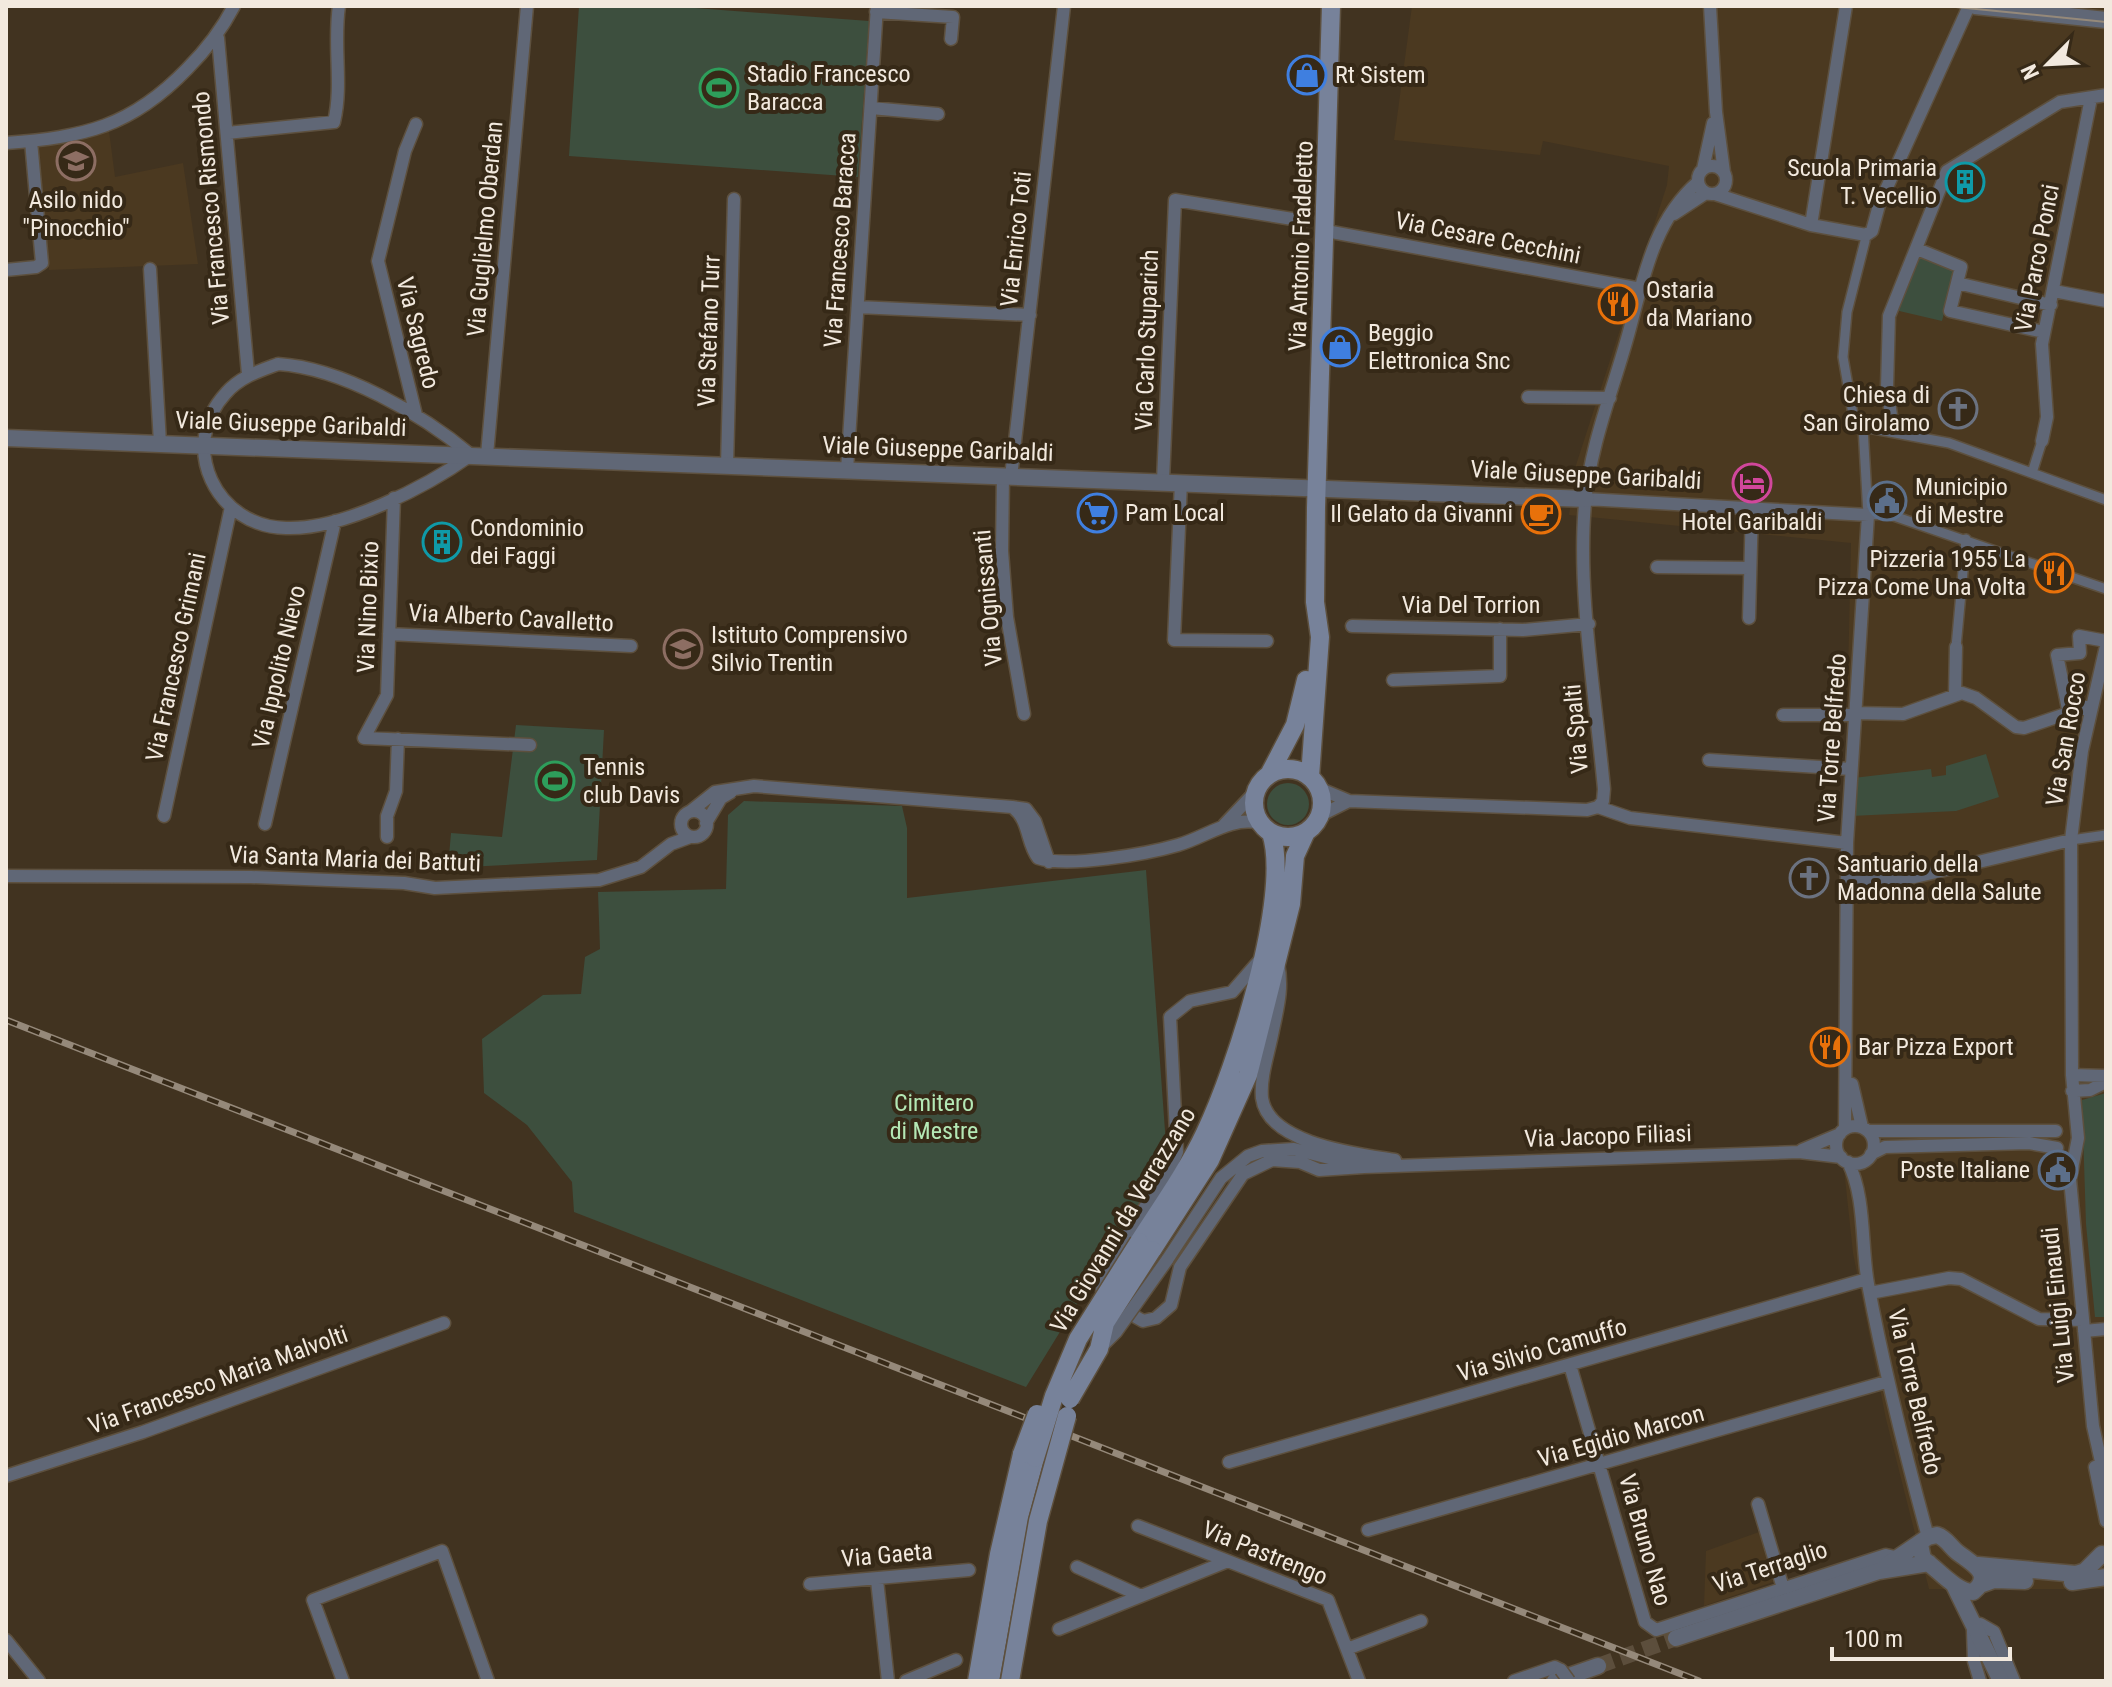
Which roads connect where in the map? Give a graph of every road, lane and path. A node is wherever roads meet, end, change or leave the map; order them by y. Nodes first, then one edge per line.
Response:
1 (234, 6) edge
2 (339, 6) edge
3 (527, 6) edge
4 (1064, 6) edge
5 (1331, 6) edge
6 (1710, 6) edge
7 (1846, 6) edge
8 (1972, 6) edge
9 (876, 9) edge
10 (2106, 20) edge
11 (218, 38) junction
12 (951, 39) dead end
13 (2106, 95) edge
14 (2091, 98) junction
15 (871, 108) junction
16 (1716, 112) junction
17 (938, 114) dead end
18 (416, 124) dead end
19 (227, 133) junction
20 (31, 141) junction
21 (6, 143) edge
22 (1703, 169) junction
23 (1725, 174) junction
24 (1706, 190) junction
25 (734, 199) dead end
26 (1761, 209) junction
27 (1305, 221) dead end
28 (1811, 225) junction
29 (1326, 231) junction
30 (1866, 238) junction
31 (1917, 249) junction
32 (150, 269) dead end
33 (6, 270) edge
34 (1957, 283) junction
35 (1641, 289) junction
36 (2054, 291) junction
37 (2106, 301) edge
38 (2051, 305) junction
39 (858, 307) junction
40 (1030, 315) junction
41 (2044, 332) junction
42 (248, 374) junction
43 (1528, 397) dead end
44 (1610, 398) junction
45 (416, 415) junction
46 (1891, 415) joint
47 (1863, 427) junction
48 (1893, 432) junction
49 (6, 438) edge
50 (2042, 441) joint
51 (160, 443) junction
52 (201, 445) junction
53 (479, 455) junction
54 (727, 465) junction
55 (847, 470) junction
56 (2032, 473) junction
57 (1007, 476) junction
58 (1163, 481) junction
59 (1181, 482) junction
60 (1317, 488) junction
61 (394, 498) junction
62 (1586, 499) junction
63 (2106, 500) edge
64 (231, 507) junction
65 (1752, 508) junction
66 (1868, 515) junction
67 (335, 521) junction
68 (1966, 539) junction
69 (1657, 567) dead end
70 (1750, 568) junction
71 (2106, 589) edge
72 (1315, 602) junction
73 (1749, 618) dead end
74 (1589, 624) junction
75 (1352, 626) dead end
76 (1500, 629) junction
77 (389, 634) junction
78 (1267, 641) dead end
79 (2106, 643) edge
80 (631, 646) dead end
81 (1956, 647) joint
82 (1393, 680) dead end
83 (1955, 694) junction
84 (2092, 705) junction
85 (1024, 714) dead end
86 (1855, 714) junction
87 (2069, 714) junction
88 (1783, 715) dead end
89 (398, 739) junction
90 (530, 745) dead end
91 (1709, 760) dead end
92 (1851, 769) junction
93 (1270, 773) junction
94 (1314, 782) junction
95 (745, 786) junction
96 (1255, 792) junction
97 (1349, 801) junction
98 (1598, 807) junction
99 (691, 811) junction
100 (164, 816) dead end
101 (1319, 816) junction
102 (681, 823) junction
103 (706, 823) junction
104 (265, 824) dead end
105 (1222, 827) junction
106 (1266, 828) junction
107 (1306, 832) junction
108 (2106, 835) edge
109 (387, 837) dead end
110 (690, 837) junction
111 (2071, 840) junction
112 (1847, 843) junction
113 (665, 849) junction
114 (6, 876) edge
115 (1846, 882) junction
116 (1270, 961) junction
117 (1848, 1061) junction
118 (2072, 1075) junction
119 (2106, 1076) edge
120 (2106, 1082) edge
121 (2073, 1094) junction
122 (1865, 1129) junction
123 (2064, 1129) junction
124 (1842, 1131) junction
125 (2057, 1148) junction
126 (2073, 1149) junction
127 (1796, 1152) junction
128 (1871, 1154) junction
129 (1845, 1160) junction
130 (1418, 1165) junction
131 (1364, 1167) junction
132 (1153, 1251) junction
133 (1867, 1279) junction
134 (1870, 1293) junction
135 (444, 1323) dead end
136 (2083, 1326) junction
137 (2106, 1329) edge
138 (1078, 1339) junction
139 (1570, 1365) junction
140 (1886, 1382) junction
141 (1062, 1398) junction
142 (2099, 1456) junction
143 (1033, 1458) junction
144 (1229, 1462) dead end
145 (1600, 1465) junction
146 (6, 1476) edge
147 (2106, 1484) edge
148 (1758, 1504) dead end
149 (2106, 1521) edge
150 (1138, 1526) dead end
151 (1368, 1530) dead end
152 (1924, 1540) junction
153 (2105, 1554) edge
154 (1900, 1558) junction
155 (1228, 1561) junction
156 (1929, 1563) junction
157 (1978, 1565) junction
158 (1077, 1567) dead end
159 (969, 1570) dead end
160 (1879, 1571) junction
161 (2106, 1577) edge
162 (877, 1580) junction
163 (810, 1584) dead end
164 (1954, 1585) junction
165 (1783, 1588) junction
166 (1978, 1588) junction
167 (1141, 1596) junction
168 (1421, 1621) dead end
169 (1976, 1626) junction
170 (1059, 1629) dead end
171 (1656, 1630) joint
172 (1676, 1638) tunnel mouth
173 (6, 1640) edge
174 (1347, 1649) junction
175 (956, 1660) dead end
176 (1598, 1666) tunnel mouth
177 (1562, 1677) edge
178 (911, 1680) edge
179 (39, 1681) edge
180 (343, 1681) edge
181 (488, 1681) edge
182 (888, 1681) edge
183 (977, 1681) edge
184 (990, 1681) edge
185 (999, 1681) edge
186 (1010, 1681) edge
187 (1359, 1681) edge
188 (1514, 1681) edge
189 (1980, 1681) edge
190 (2001, 1681) edge
191 (2014, 1681) edge

1 - 11 street
2 - 19 street
3 - 53 street, Via Guglielmo Oberdan
4 - 40 street, Via Enrico Toti
5 - 29 main road, Via Antonio Fradeletto
6 - 16 street
7 - 28 street
8 - 10 street
8 - 30 street
9 - 12 street, Via Francesco Baracca
9 - 15 street, Via Francesco Baracca
11 - 19 street, Via Francesco Rismondo
11 - 20 street
13 - 14 street
14 - 31 street
14 - 36 street, Via Parco Ponci
15 - 17 street
15 - 39 street, Via Francesco Baracca
16 - 22 street
16 - 23 street
18 - 45 street, Via Sagredo
19 - 42 street, Via Francesco Rismondo
20 - 21 street
20 - 33 street
22 - 23 street
22 - 24 street
23 - 24 street
23 - 26 street
24 - 26 street
24 - 35 street, Via Spalti
25 - 54 street, Via Stefano Turr
26 - 28 street
27 - 58 street, Via Carlo Stuparich
28 - 30 street
29 - 35 street, Via Cesare Cecchini
29 - 60 main road, Via Antonio Fradeletto
30 - 47 street
31 - 34 street
31 - 46 street
32 - 51 street
34 - 38 street
34 - 41 street
35 - 44 street, Via Spalti
36 - 37 street
36 - 38 street, Via Parco Ponci
38 - 41 street, Via Parco Ponci
39 - 40 street
39 - 55 street, Via Francesco Baracca
40 - 57 street, Via Enrico Toti
41 - 50 street, Via Parco Ponci
42 - 45 street
42 - 52 street
43 - 44 street
44 - 62 street, Via Spalti
45 - 53 street
46 - 48 street
47 - 48 street
47 - 66 street
48 - 56 street
49 - 51 street, Viale Giuseppe Garibaldi
50 - 56 street, Via Parco Ponci
51 - 52 street, Viale Giuseppe Garibaldi
52 - 53 street, Viale Giuseppe Garibaldi
52 - 64 street
53 - 54 street, Viale Giuseppe Garibaldi
53 - 61 street
54 - 55 street, Viale Giuseppe Garibaldi
55 - 57 street, Viale Giuseppe Garibaldi
56 - 63 street
57 - 58 street, Viale Giuseppe Garibaldi
57 - 85 street, Via Ognissanti
58 - 59 street, Viale Giuseppe Garibaldi
59 - 60 street, Viale Giuseppe Garibaldi
59 - 78 street
60 - 62 street, Viale Giuseppe Garibaldi
60 - 72 main road
61 - 67 street
61 - 77 street, Via Nino Bixio
62 - 65 street, Viale Giuseppe Garibaldi
62 - 74 street, Via Spalti
64 - 67 street
64 - 100 street, Via Francesco Grimani
65 - 66 street, Viale Giuseppe Garibaldi
65 - 70 street
66 - 68 street
66 - 86 street, Via Torre Belfredo
67 - 104 street, Via Ippolito Nievo
68 - 71 street
68 - 81 street
69 - 70 street
70 - 73 street
72 - 93 main road
72 - 94 main road
74 - 76 street, Via Del Torrion
74 - 98 street, Via Spalti
75 - 76 street, Via Del Torrion
76 - 82 street
77 - 80 street, Via Alberto Cavalletto
77 - 89 street, Via Nino Bixio
79 - 84 street, Via San Rocco
79 - 87 street
81 - 83 street
83 - 86 street
83 - 87 street
84 - 87 street
84 - 111 street, Via San Rocco
86 - 88 street
86 - 92 street, Via Torre Belfredo
89 - 90 street, Via Nino Bixio
89 - 109 street
91 - 92 street
92 - 112 street, Via Torre Belfredo
93 - 94 main road
93 - 96 main road
94 - 97 street
94 - 101 main road
95 - 99 street
95 - 103 street
95 - 105 street
96 - 105 street
96 - 106 main road
97 - 98 street
97 - 101 street
98 - 112 street, Via Spalti
99 - 102 street
99 - 103 street
101 - 107 main road
102 - 110 street
102 - 113 street
103 - 110 street
105 - 106 street
106 - 107 main road
106 - 116 main road, Via Giovanni da Verrazzano
107 - 116 main road, Via Giovanni da Verrazzano
108 - 111 street
110 - 113 street, Via Santa Maria dei Battuti
111 - 115 street
111 - 118 street
112 - 115 street, Via Torre Belfredo
113 - 114 street, Via Santa Maria dei Battuti
115 - 117 street, Via Torre Belfredo
116 - 130 street
116 - 131 street
116 - 132 main road, Via Giovanni da Verrazzano
117 - 122 street, Via Torre Belfredo
117 - 124 street, Via Torre Belfredo
118 - 119 street
118 - 121 street
120 - 121 street
121 - 123 street
122 - 123 street
122 - 124 street
122 - 128 street
123 - 125 street
123 - 126 street
124 - 127 street, Via Jacopo Filiasi
124 - 129 street
125 - 126 street
125 - 128 street
126 - 136 street, Via Luigi Einaudi
127 - 129 street, Via Jacopo Filiasi
127 - 130 street, Via Jacopo Filiasi
128 - 129 street
129 - 133 street, Via Torre Belfredo
130 - 131 street
131 - 132 street
132 - 138 main road, Via Giovanni da Verrazzano, bridge
132 - 141 main road, Via Giovanni da Verrazzano, bridge
133 - 134 street, Via Torre Belfredo
133 - 139 street, Via Silvio Camuffo
134 - 136 street
134 - 140 street, Via Torre Belfredo
135 - 146 street, Via Francesco Maria Malvolti
136 - 137 street
136 - 142 street, Via Luigi Einaudi
138 - 141 main road, Via Giovanni da Verrazzano, bridge
138 - 143 main road, bridge
139 - 144 street, Via Silvio Camuffo
139 - 145 street, Via Bruno Nao
140 - 145 street, Via Egidio Marcon
140 - 152 street, Via Torre Belfredo
141 - 143 main road, bridge
141 - 143 main road, Via Giovanni da Verrazzano
141 - 186 main road, bridge
142 - 147 street, Via Luigi Einaudi
142 - 149 street, Via Luigi Einaudi
143 - 183 main road
143 - 184 main road
143 - 185 main road
145 - 151 street, Via Egidio Marcon
145 - 171 street, Via Bruno Nao
148 - 165 street
150 - 155 street, Via Pastrengo
152 - 154 street, Via Terraglio
152 - 156 street
152 - 157 street
153 - 157 street
154 - 160 street, Via Terraglio
154 - 165 street, Via Terraglio
155 - 167 street
155 - 174 street, Via Pastrengo
156 - 160 street, Via Terraglio
156 - 164 street
157 - 166 street
158 - 167 street
159 - 162 street, Via Gaeta
160 - 172 street, Via Terraglio
161 - 166 street
162 - 163 street, Via Gaeta
162 - 182 street
164 - 166 street
164 - 169 street
165 - 171 street, Via Terraglio
166 - 169 street
167 - 170 street
168 - 174 street
169 - 189 street
169 - 190 street
169 - 191 street
173 - 179 street
174 - 187 street, Via Pastrengo
175 - 178 street
176 - 177 street
177 - 188 street
180 - 181 street

